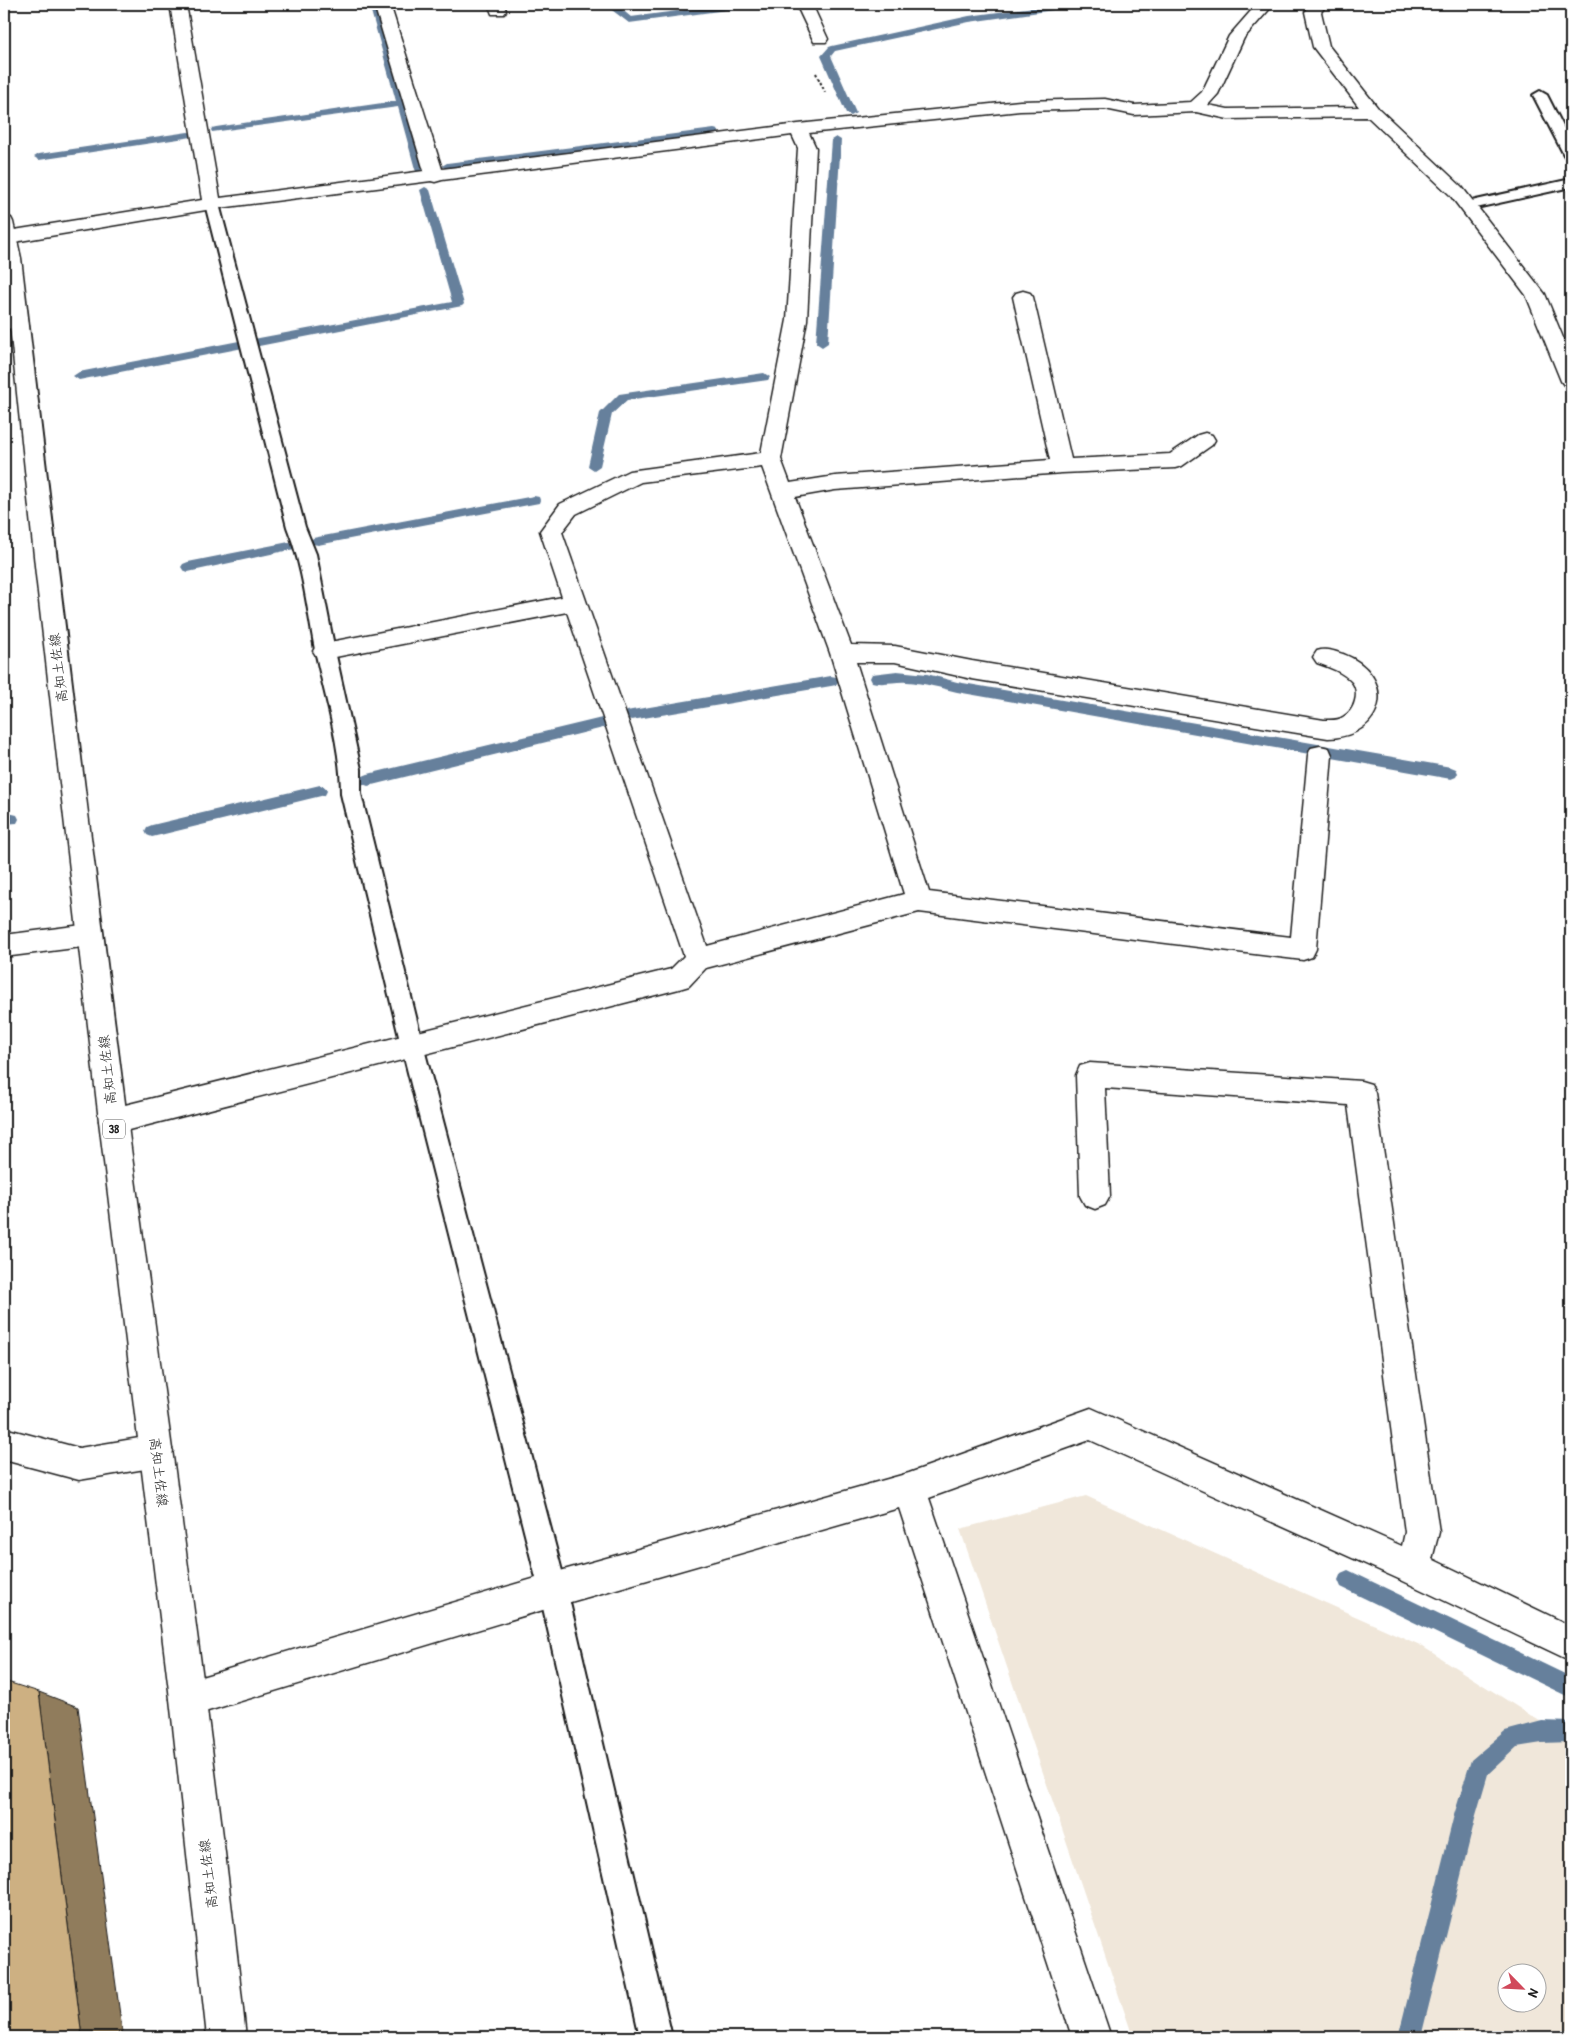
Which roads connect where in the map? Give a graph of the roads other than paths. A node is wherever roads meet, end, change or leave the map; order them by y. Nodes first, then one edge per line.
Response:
1 (178, 4) edge
2 (382, 4) edge
3 (804, 4) edge
4 (1266, 4) edge
5 (1319, 4) edge
6 (820, 39) road end
7 (1540, 94) dead end
8 (1196, 107) junction
9 (1372, 112) junction
10 (798, 129) junction
11 (1571, 155) edge
12 (435, 177) junction
13 (1571, 183) edge
14 (212, 204) junction
15 (1467, 206) junction
16 (6, 229) edge
17 (1023, 297) dead end
18 (11, 322) edge
19 (1571, 380) edge
20 (1205, 440) dead end
21 (770, 459) junction
22 (1062, 466) junction
23 (782, 492) junction
24 (574, 602) junction
25 (325, 651) junction
26 (842, 652) junction
27 (1325, 657) dead end
28 (1320, 755) dead end
29 (919, 901) junction
30 (90, 934) junction
31 (4, 946) edge
32 (698, 959) junction
33 (412, 1045) junction
34 (113, 1121) junction
35 (1095, 1196) dead end
36 (4, 1444) edge
37 (157, 1451) junction
38 (909, 1489) junction
39 (1413, 1568) junction
40 (553, 1590) junction
41 (1571, 1644) edge
42 (188, 1699) junction
43 (227, 2037) edge
44 (656, 2037) edge
45 (1092, 2037) edge

1 - 14 street
2 - 12 street
3 - 6 street
4 - 8 street
5 - 9 street
7 - 11 lane
8 - 9 street
8 - 10 street
9 - 15 street
10 - 12 street
10 - 21 street
12 - 14 street
13 - 15 lane
14 - 16 street
14 - 25 lane
15 - 19 street
16 - 18 street, 高知土佐線 / 38
17 - 22 street
18 - 30 street, 高知土佐線 / 38
20 - 22 street
21 - 23 street
21 - 24 street
22 - 23 street
23 - 26 street
24 - 25 street
24 - 32 street
25 - 33 lane
26 - 27 street
26 - 29 street
28 - 29 street
29 - 32 street
30 - 31 street
30 - 34 street, 高知土佐線 / 38
32 - 33 street
33 - 34 street
33 - 40 lane
34 - 37 street, 高知土佐線 / 38
35 - 39 street
36 - 37 street
37 - 42 street, 高知土佐線 / 38
38 - 39 street
38 - 40 street
38 - 45 street
39 - 41 street
40 - 42 street
40 - 44 lane
42 - 43 street, 高知土佐線 / 38

